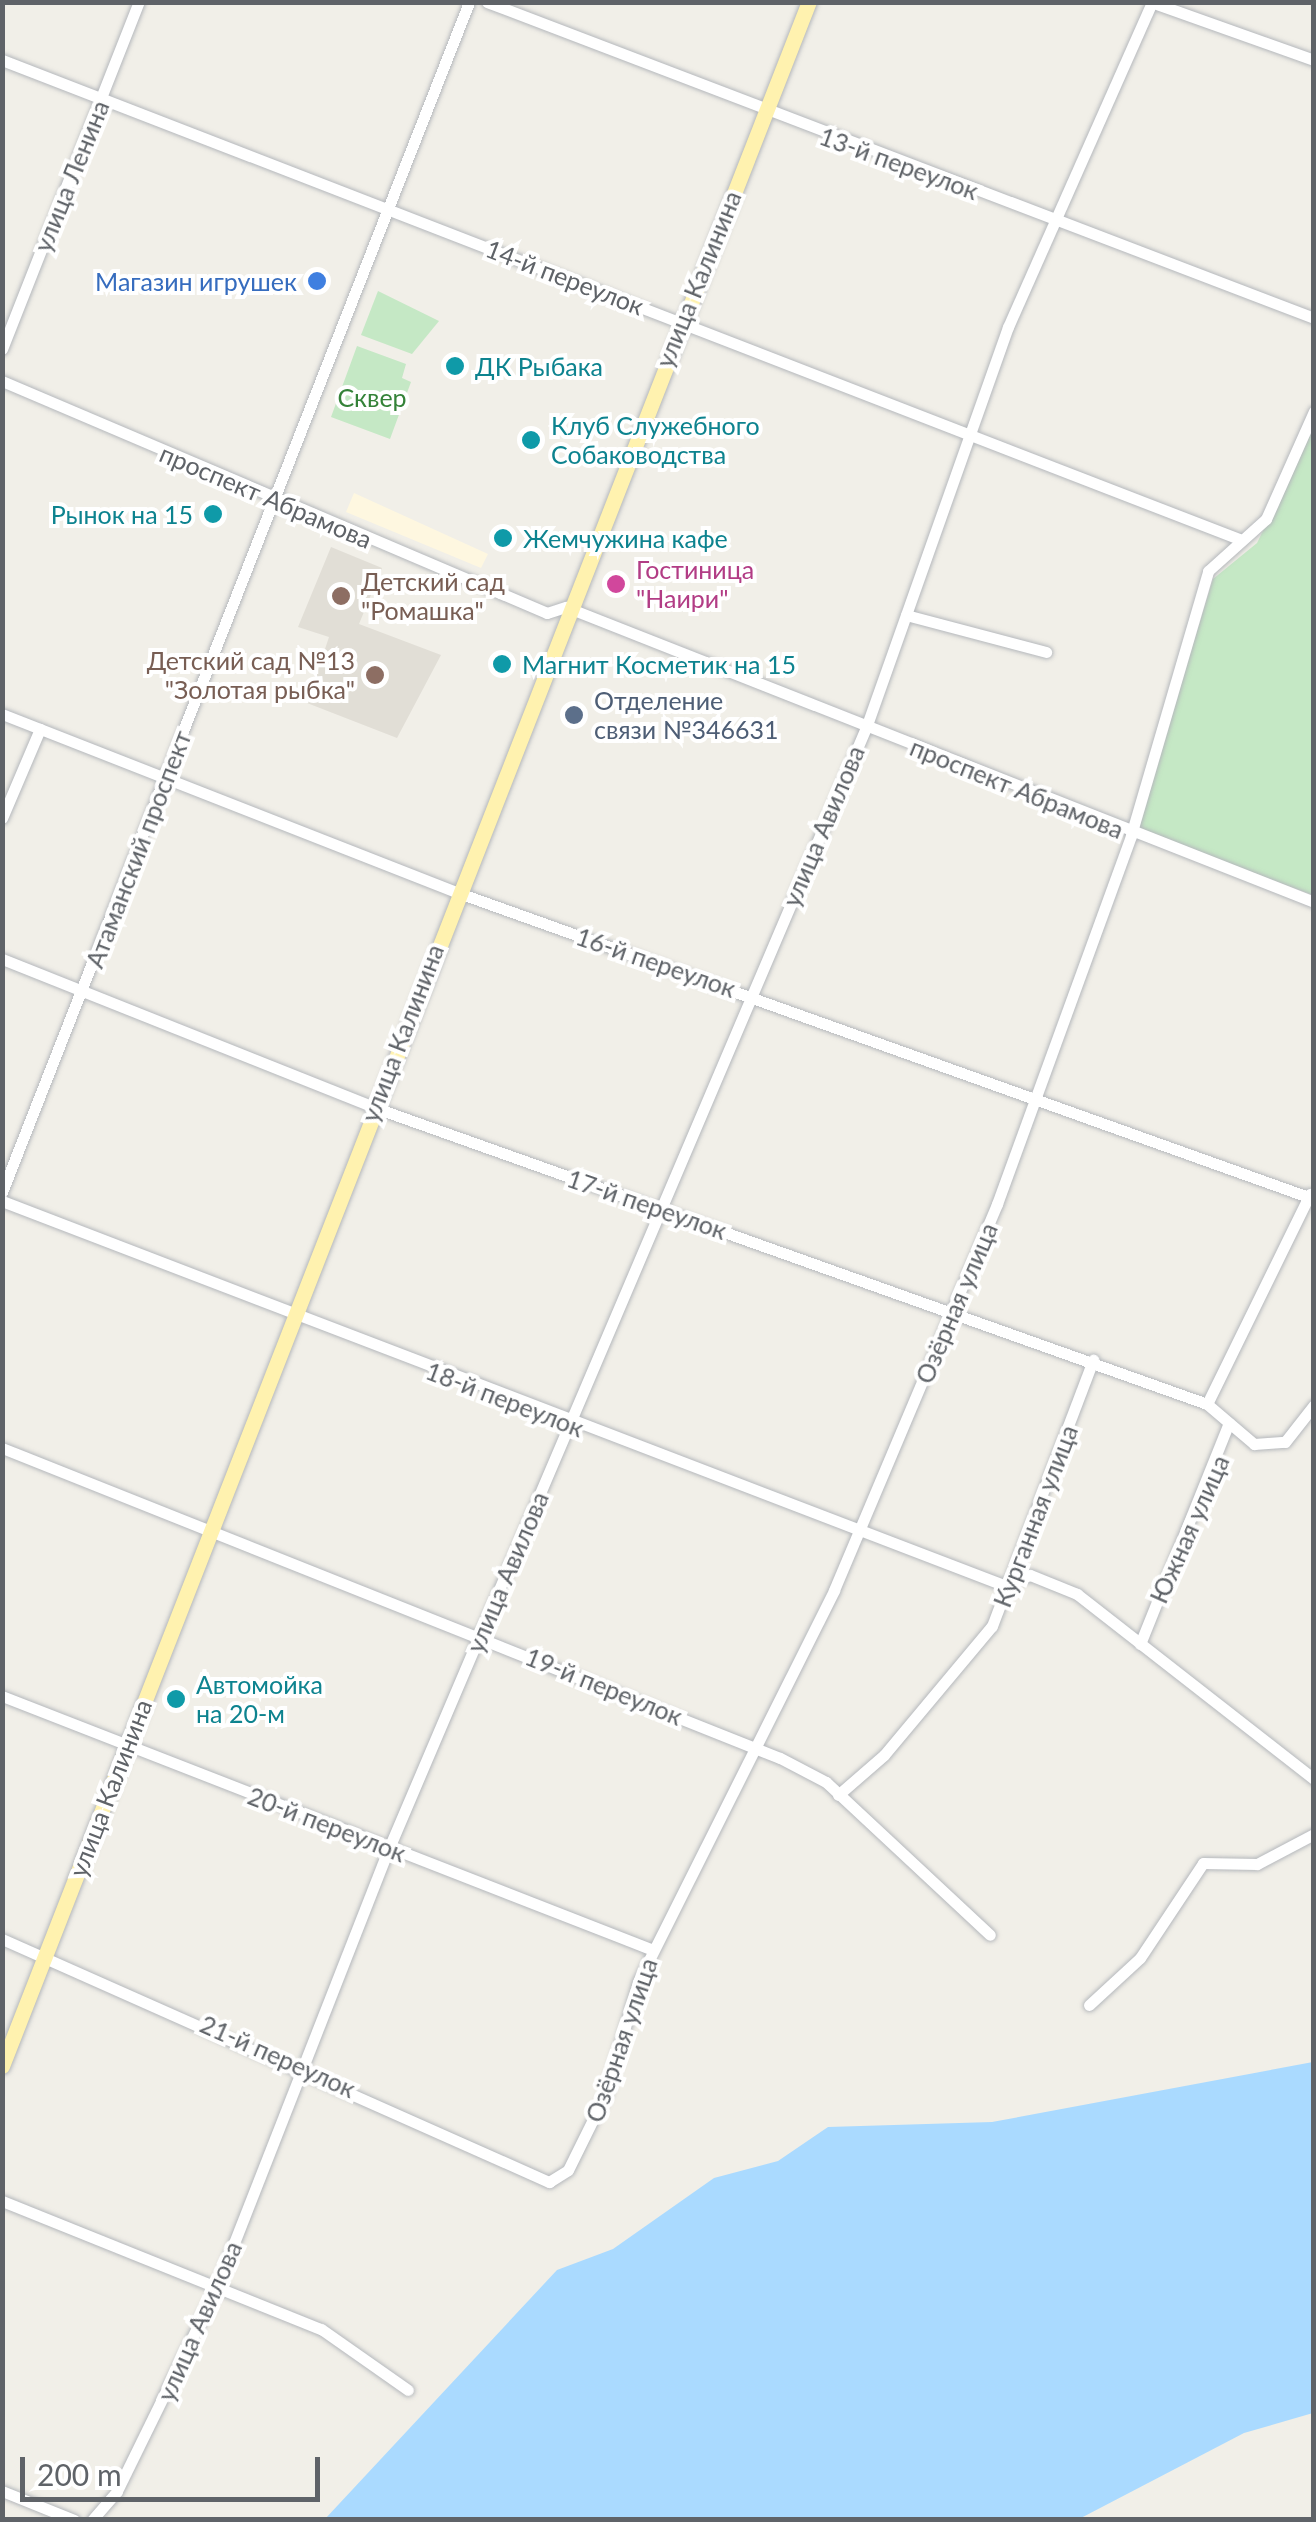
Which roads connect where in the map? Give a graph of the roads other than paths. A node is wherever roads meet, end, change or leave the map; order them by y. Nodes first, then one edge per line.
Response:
1 (138, 2) edge
2 (470, 2) edge
3 (487, 2) edge
4 (810, 2) edge
5 (1151, 3) edge
6 (2, 60) edge
7 (1314, 60) edge
8 (102, 98) junction
9 (766, 110) junction
10 (389, 211) junction
11 (1052, 218) junction
12 (1314, 318) edge
13 (680, 320) junction
14 (2, 348) edge
15 (2, 381) edge
16 (1314, 411) edge
17 (970, 429) junction
18 (274, 501) junction
19 (1239, 539) junction
20 (566, 608) junction
21 (906, 616) junction
22 (1046, 652) dead end
23 (2, 714) edge
24 (867, 725) junction
25 (40, 729) junction
26 (167, 777) junction
27 (2, 818) edge
28 (1131, 835) junction
29 (456, 892) junction
30 (1314, 902) edge
31 (2, 959) edge
32 (82, 991) junction
33 (752, 995) junction
34 (1040, 1095) junction
35 (373, 1107) junction
36 (2, 1192) edge
37 (1312, 1195) edge
38 (2, 1202) edge
39 (663, 1209) junction
40 (954, 1312) junction
41 (293, 1315) junction
42 (1093, 1360) junction
43 (1206, 1404) junction
44 (1314, 1405) edge
45 (1225, 1414) junction
46 (570, 1425) junction
47 (2, 1448) edge
48 (210, 1529) junction
49 (858, 1534) junction
50 (1012, 1585) junction
51 (479, 1635) junction
52 (1140, 1644) junction
53 (2, 1696) edge
54 (127, 1745) junction
55 (752, 1746) junction
56 (1314, 1780) edge
57 (838, 1795) junction
58 (1314, 1834) edge
59 (389, 1848) junction
60 (990, 1935) dead end
61 (2, 1938) edge
62 (653, 1950) junction
63 (45, 1955) junction
64 (1088, 2005) dead end
65 (303, 2065) junction
66 (2, 2066) edge
67 (549, 2182) joint
68 (2, 2201) edge
69 (216, 2288) junction
70 (408, 2390) dead end
71 (2, 2491) edge
72 (74, 2520) edge
73 (92, 2520) edge

1 - 8 street, улица Ленина
2 - 10 street, Атаманский проспект
3 - 9 street, 13-й переулок
4 - 9 main road, улица Калинина
5 - 7 street
5 - 11 street, улица Авилова
6 - 8 street, 14-й переулок
8 - 10 street, 14-й переулок
8 - 14 street, улица Ленина
9 - 11 street, 13-й переулок
9 - 13 main road, улица Калинина
10 - 13 street, 14-й переулок
10 - 18 street, Атаманский проспект
11 - 12 street, 13-й переулок
11 - 17 street, улица Авилова
13 - 17 street, 14-й переулок
13 - 20 main road, улица Калинина
15 - 18 street, проспект Абрамова
16 - 19 street, Озёрная улица
17 - 19 street, 14-й переулок
17 - 21 street, улица Авилова
18 - 20 street, проспект Абрамова
18 - 26 street, Атаманский проспект
19 - 28 street, Озёрная улица
20 - 24 street, проспект Абрамова
20 - 29 main road, улица Калинина
21 - 22 street
21 - 24 street, улица Авилова
23 - 25 street, 16-й переулок
24 - 28 street, проспект Абрамова
24 - 33 street, улица Авилова
25 - 26 street, 16-й переулок
25 - 27 street
26 - 29 street, 16-й переулок
26 - 32 street, Атаманский проспект
28 - 30 street, проспект Абрамова
28 - 34 street, Озёрная улица
29 - 33 street, 16-й переулок
29 - 35 main road, улица Калинина
31 - 32 street, 17-й переулок
32 - 35 street, 17-й переулок
32 - 36 street, Атаманский проспект
33 - 34 street, 16-й переулок
33 - 39 street, улица Авилова
34 - 37 street, 16-й переулок
34 - 40 street, Озёрная улица
35 - 39 street, 17-й переулок
35 - 41 main road, улица Калинина
37 - 43 street
38 - 41 street, 18-й переулок
39 - 40 street, 17-й переулок
39 - 46 street, улица Авилова
40 - 42 street, 17-й переулок
40 - 49 street, Озёрная улица
41 - 46 street, 18-й переулок
41 - 48 main road, улица Калинина
42 - 43 street, 17-й переулок
42 - 50 street, Курганная улица
43 - 45 street, 17-й переулок
44 - 45 street, 17-й переулок
45 - 52 street, Южная улица
46 - 49 street, 18-й переулок
46 - 51 street, улица Авилова
47 - 48 street, 19-й переулок
48 - 51 street, 19-й переулок
48 - 54 main road, улица Калинина
49 - 50 street, 18-й переулок
49 - 55 street, Озёрная улица
50 - 52 street, 18-й переулок
50 - 57 street, Курганная улица
51 - 55 street, 19-й переулок
51 - 59 street, улица Авилова
52 - 56 street, 18-й переулок
53 - 54 street, 20-й переулок
54 - 59 street, 20-й переулок
54 - 63 main road, улица Калинина
55 - 57 street, 19-й переулок
55 - 62 street, Озёрная улица
57 - 60 street, 19-й переулок
58 - 64 street
59 - 62 street, 20-й переулок
59 - 65 street, улица Авилова
61 - 63 street, 21-й переулок
62 - 67 street, Озёрная улица
63 - 65 street, 21-й переулок
63 - 66 main road, улица Калинина
65 - 67 street, 21-й переулок
65 - 69 street, улица Авилова
68 - 69 street
69 - 70 street
69 - 73 street, улица Авилова
71 - 72 street

